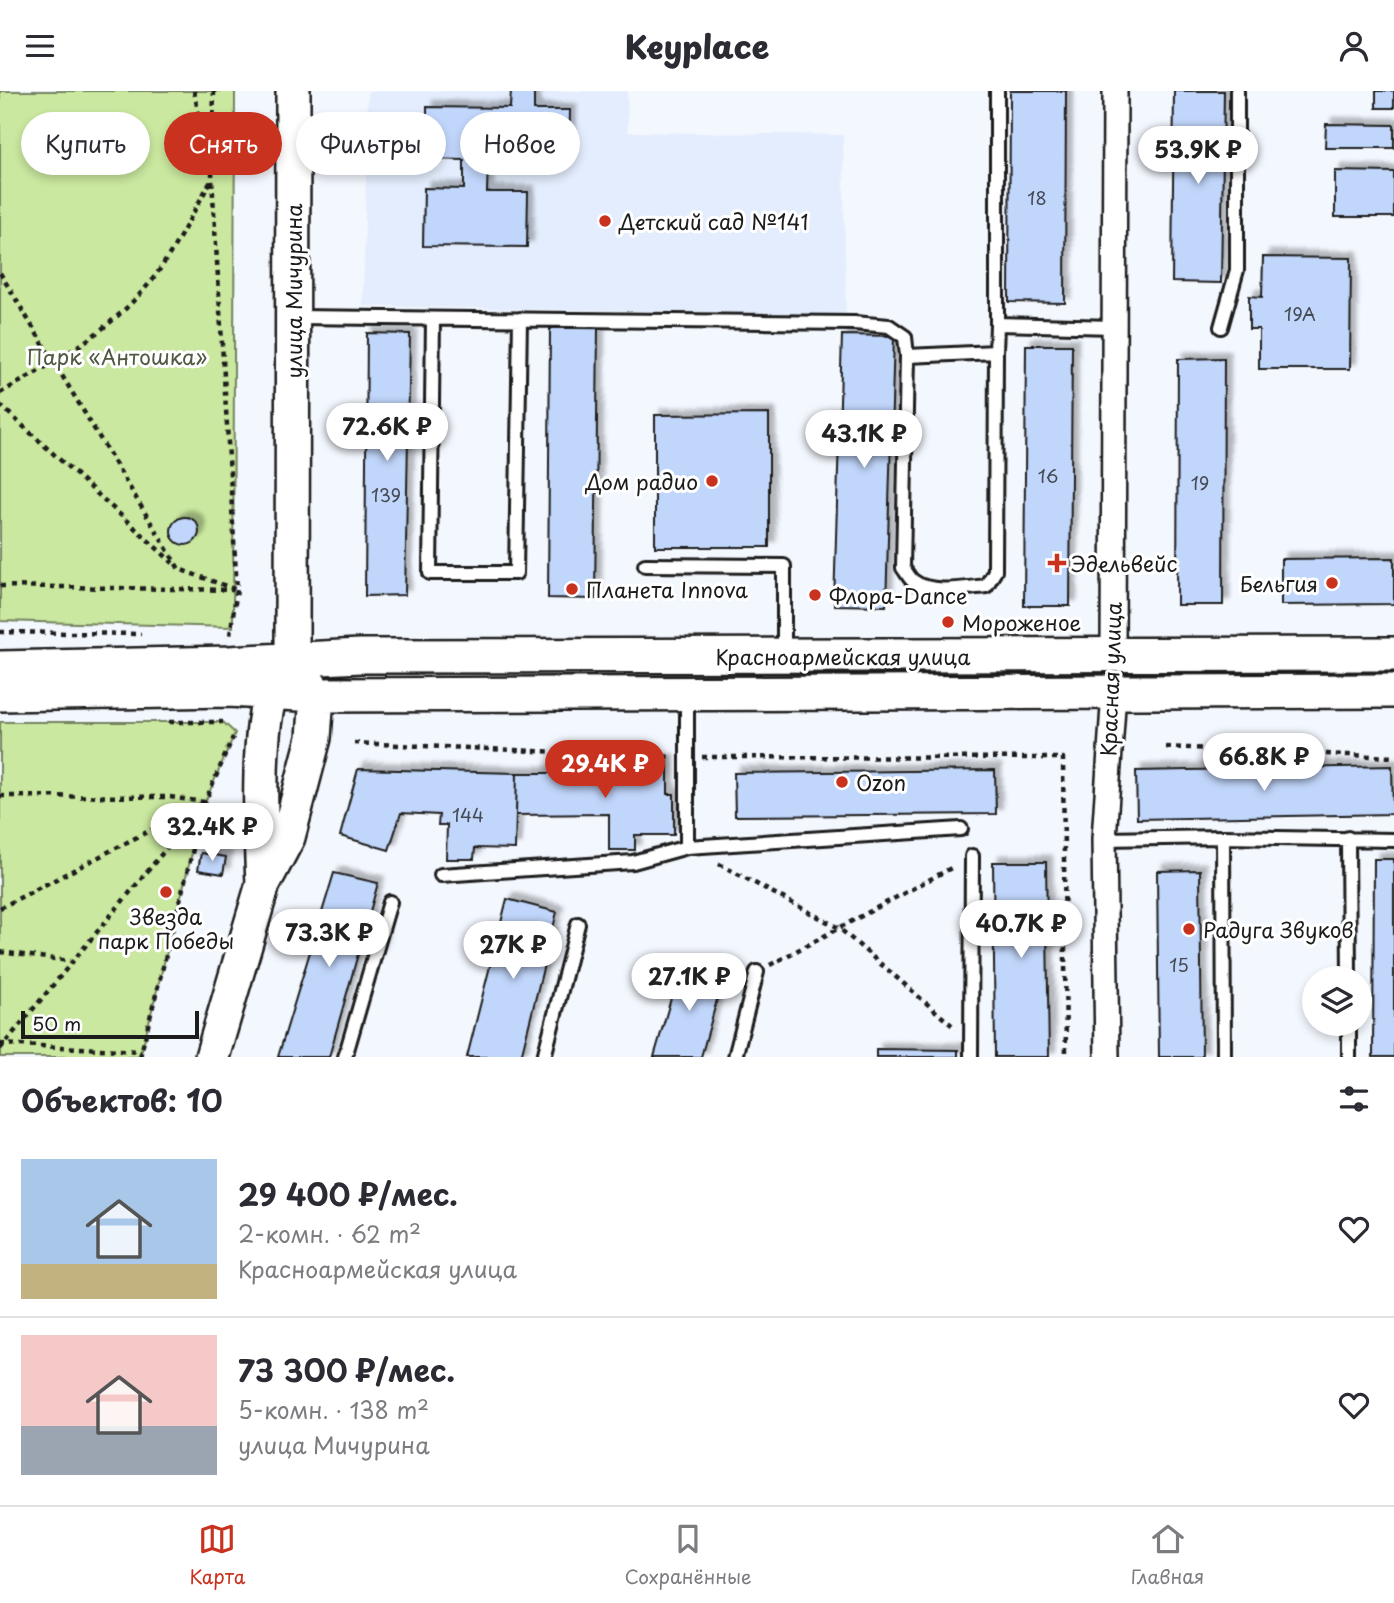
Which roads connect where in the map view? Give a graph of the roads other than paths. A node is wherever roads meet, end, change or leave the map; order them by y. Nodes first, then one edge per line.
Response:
1 (293, 91) edge
2 (998, 91) edge
3 (1115, 91) edge
4 (1237, 91) edge
5 (293, 317) junction
6 (433, 319) junction
7 (520, 319) junction
8 (997, 324) junction
9 (1114, 327) junction
10 (1221, 327) dead end
11 (996, 352) junction
12 (907, 356) junction
13 (645, 565) dead end
14 (1394, 654) edge
15 (1113, 655) junction
16 (784, 656) junction
17 (292, 658) junction
18 (0, 668) edge
19 (1394, 691) edge
20 (271, 692) junction
21 (1114, 692) junction
22 (0, 694) edge
23 (687, 694) junction
24 (317, 695) junction
25 (961, 829) dead end
26 (1223, 837) junction
27 (1348, 838) junction
28 (1104, 839) junction
29 (1394, 840) edge
30 (687, 847) junction
31 (972, 856) dead end
32 (441, 875) dead end
33 (263, 884) junction
34 (390, 902) dead end
35 (578, 924) dead end
36 (1349, 966) edge
37 (757, 972) road end
38 (1349, 1036) edge
39 (212, 1057) edge
40 (345, 1057) edge
41 (544, 1057) edge
42 (734, 1057) edge
43 (971, 1057) edge
44 (1107, 1057) edge
45 (1224, 1057) edge
46 (1349, 1057) edge

1 - 5 main road, улица Мичурина
2 - 8 lane
3 - 9 street, Красная улица
4 - 10 lane
5 - 6 lane
5 - 17 main road, улица Мичурина
6 - 7 lane
6 - 7 lane
7 - 12 lane
8 - 9 lane
8 - 11 lane
9 - 15 street, Красная улица
11 - 12 lane
11 - 12 lane
13 - 16 lane
14 - 15 main road, Красноармейская улица
15 - 16 main road, Красноармейская улица
15 - 21 main road, Красная улица
16 - 17 main road, Красноармейская улица
17 - 18 main road, Красноармейская улица
17 - 20 main road
17 - 24 main road
19 - 21 main road, Красноармейская улица
20 - 22 main road, Красноармейская улица
20 - 24 main road, Красноармейская улица
20 - 33 main road
21 - 23 main road, Красноармейская улица
21 - 28 street, Красная улица
23 - 24 main road, Красноармейская улица
23 - 30 lane
24 - 33 main road
25 - 30 lane
26 - 27 lane
26 - 28 lane
26 - 45 lane
27 - 29 lane
27 - 36 lane
28 - 44 street, Красная улица
30 - 32 lane
31 - 43 lane
33 - 39 main road
34 - 40 lane
35 - 41 lane
37 - 42 lane
38 - 46 lane

